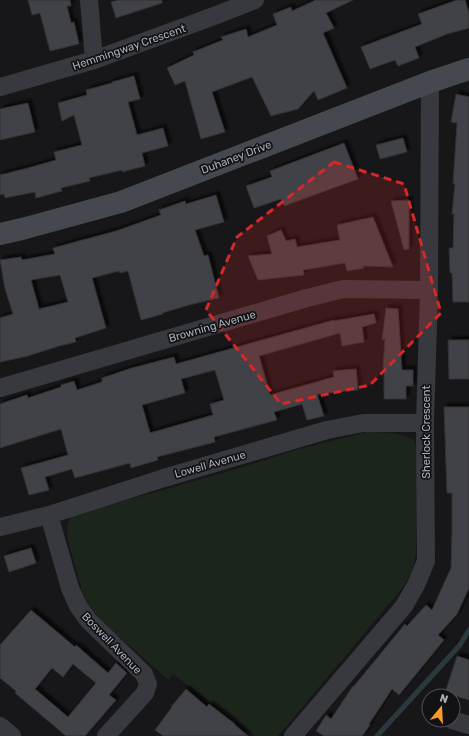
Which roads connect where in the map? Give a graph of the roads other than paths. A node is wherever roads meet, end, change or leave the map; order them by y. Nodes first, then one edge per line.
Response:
1 (90, 0) edge
2 (255, 0) edge
3 (214, 8) edge
4 (94, 60) junction
5 (469, 69) edge
6 (430, 82) junction
7 (0, 87) edge
8 (0, 234) edge
9 (429, 290) junction
10 (0, 388) edge
11 (425, 423) junction
12 (49, 515) junction
13 (0, 528) edge
14 (0, 726) edge
15 (12, 736) edge
16 (106, 736) edge
17 (293, 736) edge

1 - 4 street
2 - 3 street, Hemmingway Crescent
3 - 4 street, Hemmingway Crescent
4 - 7 street, Hemmingway Crescent
5 - 6 street, Duhaney Drive
6 - 8 street, Duhaney Drive
6 - 9 street, Sherlock Crescent
9 - 10 street, Browning Avenue
9 - 11 street, Sherlock Crescent
11 - 12 street, Lowell Avenue
11 - 17 street, Sherlock Crescent
12 - 13 street, Lowell Avenue
12 - 16 street, Boswell Avenue
14 - 15 street

